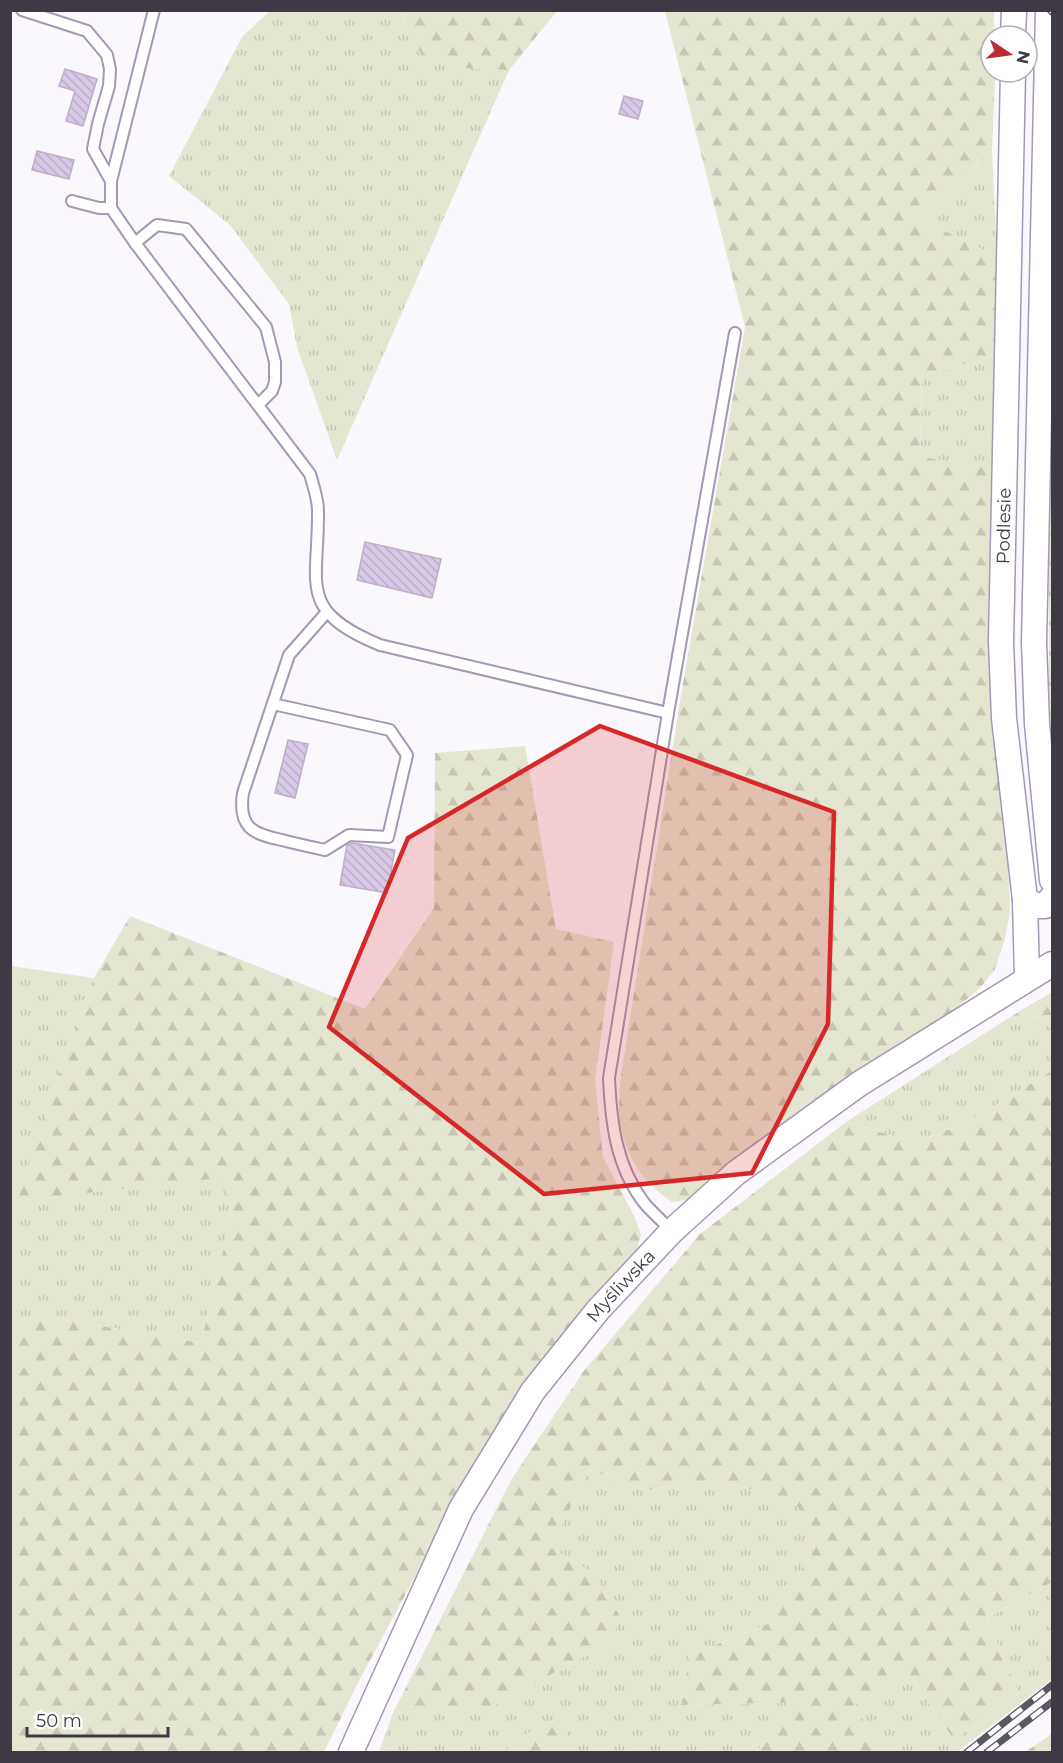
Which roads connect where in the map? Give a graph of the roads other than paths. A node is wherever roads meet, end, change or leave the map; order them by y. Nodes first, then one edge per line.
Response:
1 (22, 10) edge
2 (154, 10) edge
3 (1048, 10) edge
4 (1013, 84) edge
5 (111, 181) junction
6 (72, 201) dead end
7 (111, 208) junction
8 (135, 243) junction
9 (735, 333) dead end
10 (258, 405) junction
11 (327, 612) junction
12 (273, 704) junction
13 (668, 713) junction
14 (1051, 849) edge
15 (1053, 880) edge
16 (1053, 897) edge
17 (1025, 900) junction
18 (1053, 964) edge
19 (1028, 979) junction
20 (672, 1231) junction
21 (351, 1752) edge

1 - 5 lane
2 - 5 lane
3 - 14 street, Podlesie
4 - 17 street, Podlesie
5 - 7 lane
6 - 7 lane
7 - 8 lane
8 - 10 lane
8 - 10 lane
9 - 13 lane
10 - 11 lane
11 - 12 lane
11 - 13 lane
12 - 12 lane
13 - 20 lane
14 - 15 street, Podlesie
16 - 17 street
17 - 19 street, Podlesie
18 - 19 street, Myśliwska
19 - 20 street, Myśliwska
20 - 21 street, Myśliwska

